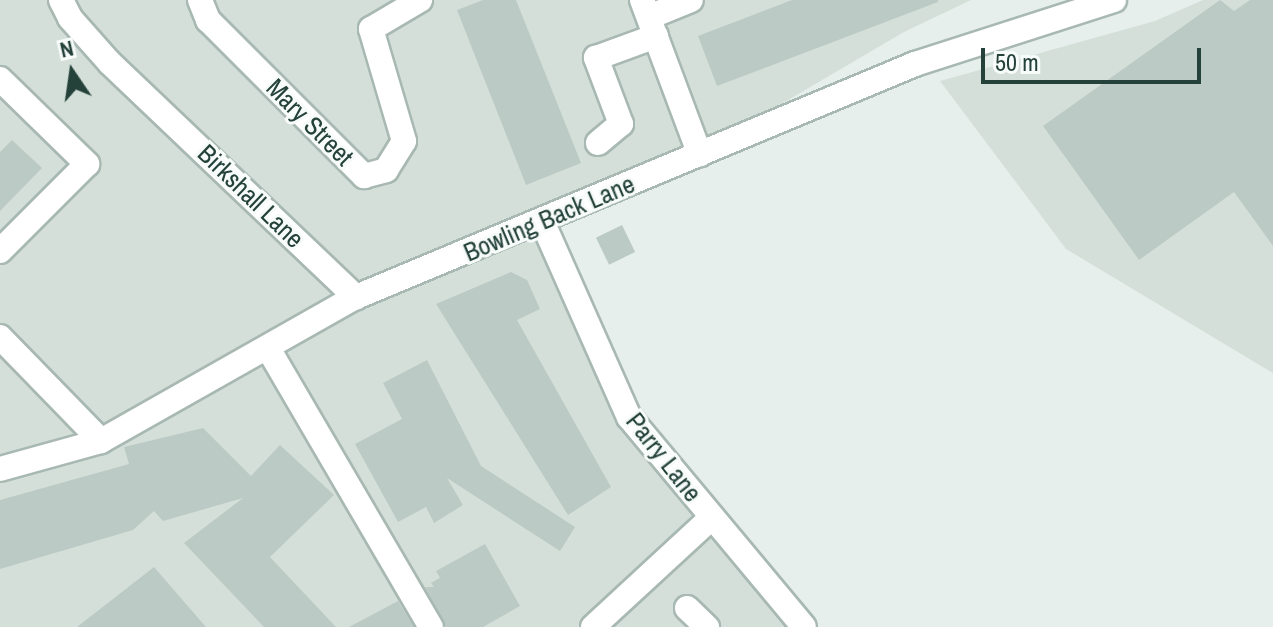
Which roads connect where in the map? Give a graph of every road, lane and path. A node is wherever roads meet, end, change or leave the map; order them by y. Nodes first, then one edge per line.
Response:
1 (61, 0) edge
2 (200, 0) edge
3 (420, 0) edge
4 (691, 0) edge
5 (1114, 0) edge
6 (649, 18) edge
7 (0, 79) edge
8 (598, 143) dead end
9 (700, 155) junction
10 (542, 221) junction
11 (0, 251) edge
12 (356, 297) junction
13 (0, 337) edge
14 (269, 350) junction
15 (101, 441) junction
16 (0, 469) edge
17 (712, 517) junction
18 (687, 608) dead end
19 (794, 624) edge
20 (431, 627) edge
21 (593, 627) edge
22 (707, 627) edge

1 - 12 street, Birkshall Lane
2 - 3 street, Mary Street
4 - 6 street
5 - 9 street, Bowling Back Lane
6 - 8 street
6 - 9 street
7 - 11 street
9 - 10 street, Bowling Back Lane
10 - 12 street, Bowling Back Lane
10 - 17 street, Parry Lane
12 - 14 street, Bowling Back Lane
13 - 15 street
14 - 15 street, Bowling Back Lane
14 - 20 street
15 - 16 street, Bowling Back Lane
17 - 19 street, Parry Lane
17 - 21 street
18 - 22 street

